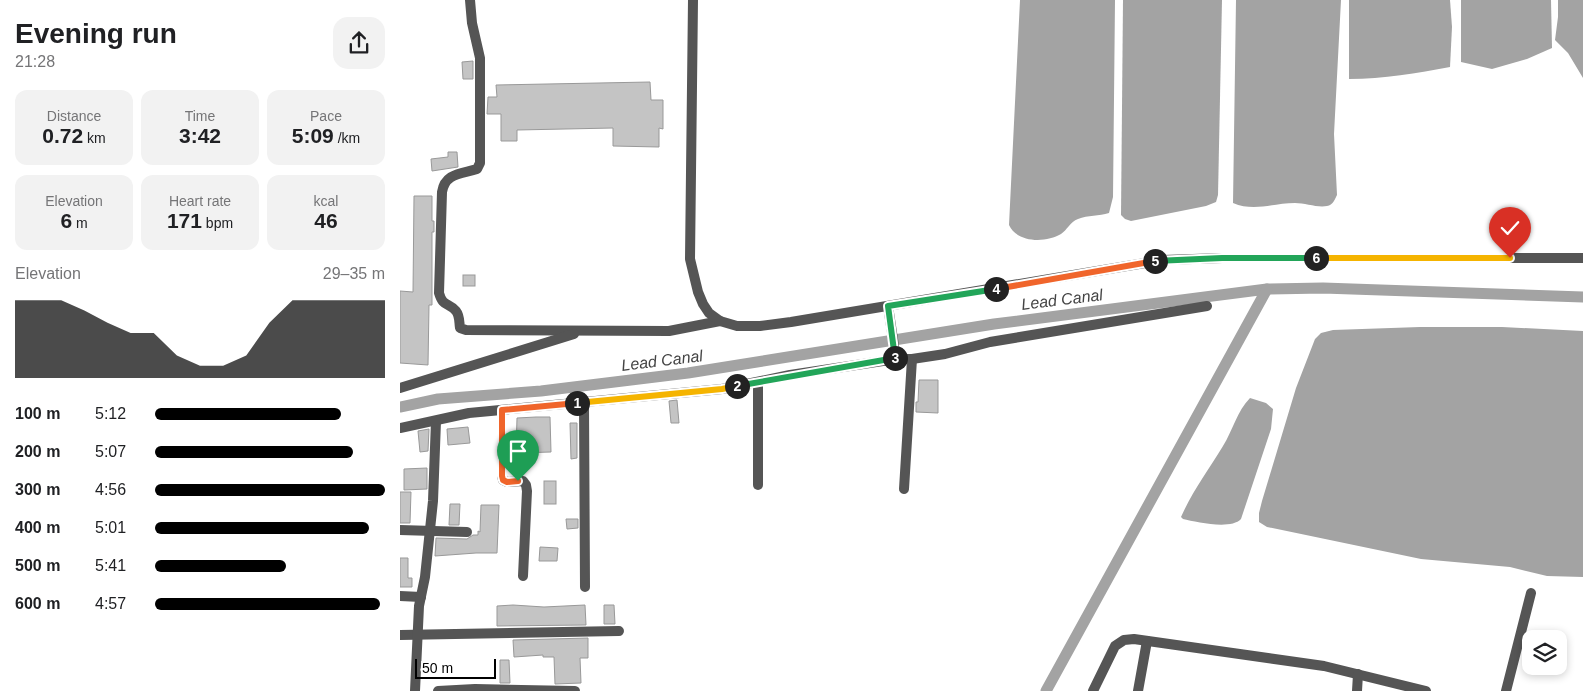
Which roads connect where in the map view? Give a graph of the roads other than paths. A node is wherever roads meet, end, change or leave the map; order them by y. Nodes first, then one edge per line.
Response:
1 (470, 0) edge
2 (694, 0) edge
3 (1583, 258) edge
4 (888, 306) junction
5 (1207, 306) dead end
6 (720, 321) junction
7 (585, 331) junction
8 (896, 359) junction
9 (912, 359) junction
10 (758, 382) junction
11 (400, 388) edge
12 (584, 403) junction
13 (502, 410) junction
14 (436, 421) junction
15 (400, 428) edge
16 (758, 485) dead end
17 (904, 489) dead end
18 (400, 530) edge
19 (431, 531) junction
20 (467, 532) dead end
21 (523, 576) dead end
22 (585, 587) dead end
23 (1531, 593) dead end
24 (400, 596) edge
25 (420, 597) junction
26 (619, 631) dead end
27 (400, 635) edge
28 (417, 635) junction
29 (1147, 641) junction
30 (1358, 674) junction
31 (415, 691) edge
32 (438, 691) edge
33 (574, 691) edge
34 (1093, 691) edge
35 (1138, 691) edge
36 (1357, 691) edge
37 (1426, 691) edge
38 (1506, 691) edge

1 - 7 street
2 - 6 street
3 - 4 street
4 - 6 street
4 - 8 street
5 - 9 street
6 - 7 street
7 - 11 street
8 - 9 street
8 - 10 street
9 - 17 street
10 - 12 street
10 - 16 street
12 - 13 street
12 - 22 street
13 - 14 street
13 - 21 street
14 - 15 street
14 - 19 street
18 - 19 street
19 - 20 street
19 - 25 street
23 - 38 street
24 - 25 street
25 - 28 street
26 - 28 street
27 - 28 street
28 - 31 street
29 - 30 street
29 - 34 street
29 - 35 street
30 - 36 street
30 - 37 street
32 - 33 street

